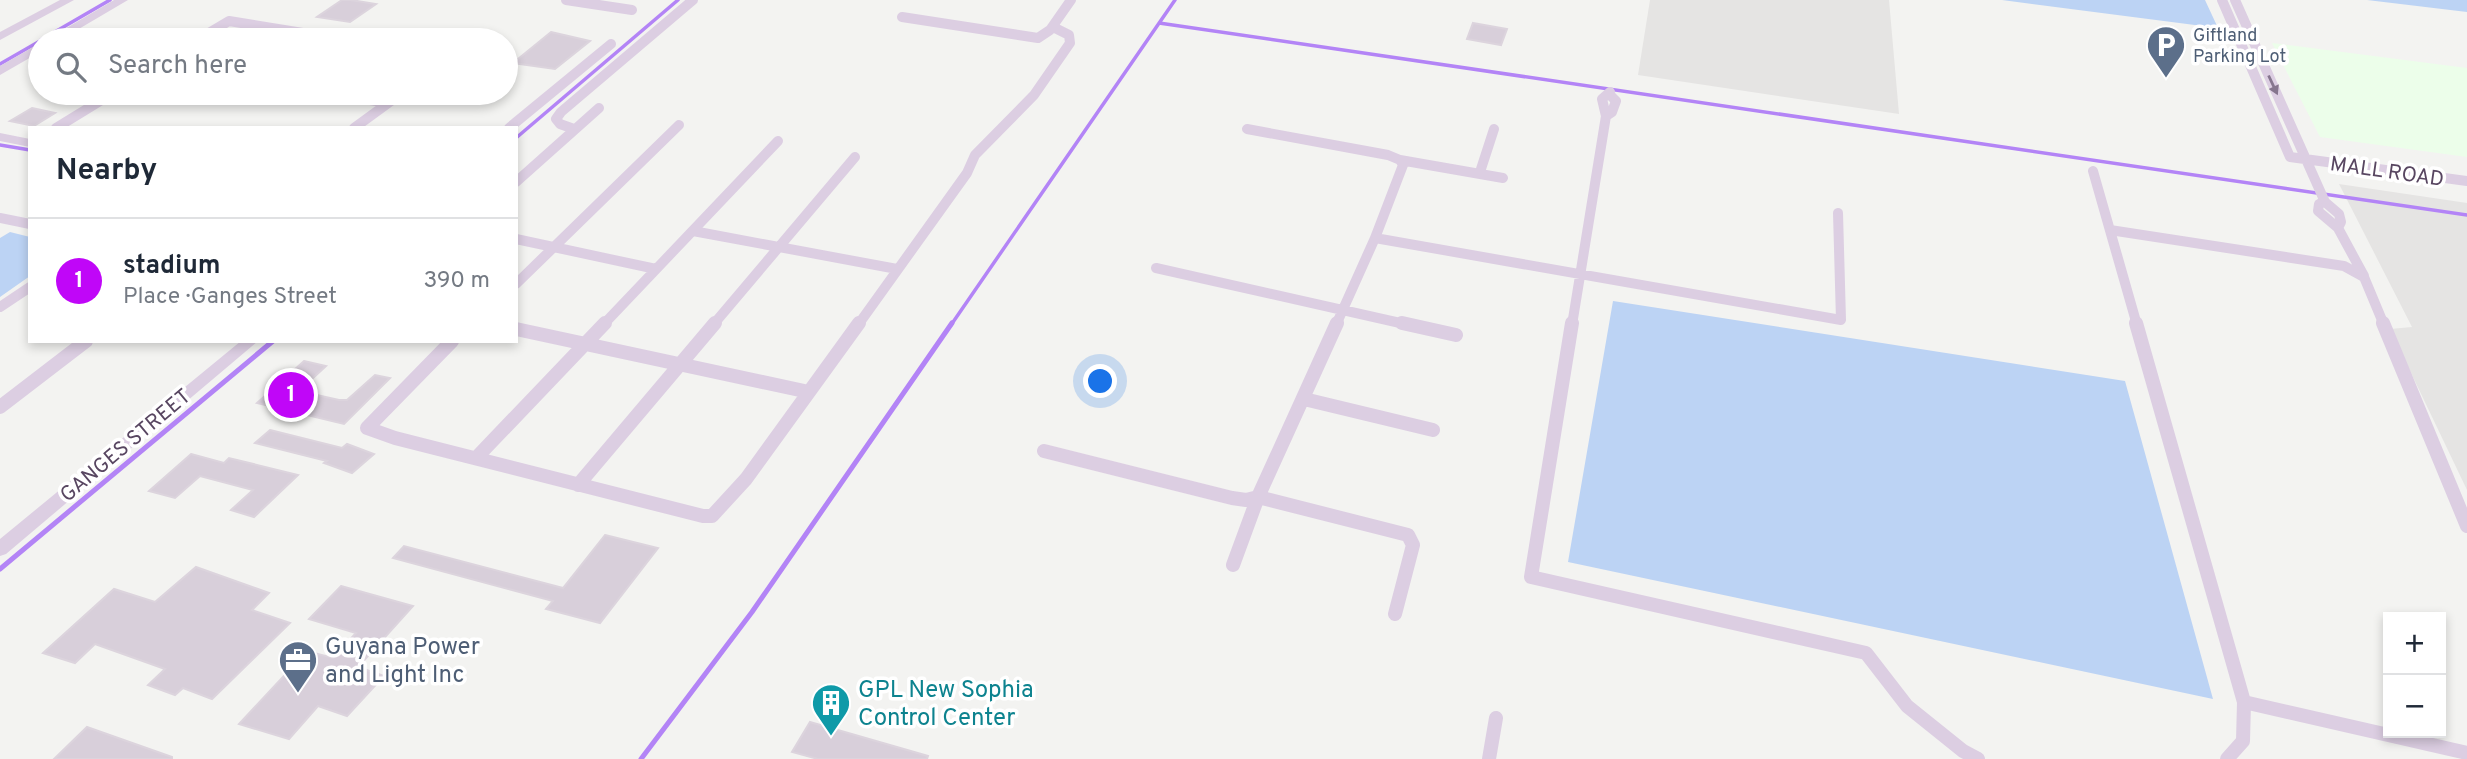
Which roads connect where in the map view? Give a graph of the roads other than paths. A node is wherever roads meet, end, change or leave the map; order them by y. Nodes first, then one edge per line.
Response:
1 (68, 0) edge
2 (122, 0) edge
3 (566, 0) edge
4 (694, 0) edge
5 (1071, 0) edge
6 (2222, 0) edge
7 (2235, 0) edge
8 (632, 10) dead end
9 (902, 17) dead end
10 (1052, 27) junction
11 (73, 28) edge
12 (217, 28) edge
13 (272, 28) edge
14 (0, 37) edge
15 (611, 44) dead end
16 (28, 54) edge
17 (0, 71) edge
18 (1610, 94) dead end
19 (93, 105) edge
20 (385, 105) edge
21 (599, 108) dead end
22 (679, 125) dead end
23 (59, 126) edge
24 (357, 126) edge
25 (511, 126) edge
26 (574, 129) junction
27 (1494, 129) dead end
28 (1247, 130) dead end
29 (0, 137) edge
30 (778, 141) dead end
31 (28, 143) edge
32 (855, 157) dead end
33 (1400, 160) junction
34 (2307, 160) junction
35 (2093, 171) dead end
36 (1480, 172) junction
37 (1503, 178) dead end
38 (518, 179) edge
39 (2467, 181) edge
40 (1838, 213) dead end
41 (3, 221) edge
42 (28, 224) edge
43 (2110, 230) junction
44 (693, 231) junction
45 (1375, 238) junction
46 (518, 239) edge
47 (554, 247) junction
48 (777, 247) junction
49 (1156, 268) dead end
50 (656, 269) junction
51 (897, 269) junction
52 (1579, 273) junction
53 (2364, 277) junction
54 (518, 282) edge
55 (28, 287) edge
56 (0, 307) edge
57 (1343, 310) junction
58 (518, 329) edge
59 (1456, 335) dead end
60 (83, 343) edge
61 (249, 343) edge
62 (450, 343) edge
63 (584, 344) junction
64 (680, 364) junction
65 (808, 392) junction
66 (1304, 398) junction
67 (0, 407) edge
68 (1433, 430) dead end
69 (1044, 451) dead end
70 (476, 458) junction
71 (578, 485) junction
72 (1258, 497) junction
73 (2467, 526) edge
74 (0, 549) edge
75 (1234, 565) dead end
76 (1395, 614) dead end
77 (2244, 702) junction
78 (1496, 718) dead end
79 (2441, 752) edge
80 (2467, 752) edge
81 (1489, 759) edge
82 (1978, 759) edge
83 (2227, 759) edge

1 - 14 street
2 - 11 street
3 - 8 street
4 - 26 street
5 - 10 street
6 - 34 street, MALL ROAD
7 -> 34 street, MALL ROAD
9 - 10 street
10 - 51 street
12 - 13 street
15 - 25 street
16 - 17 street
18 - 52 street
19 - 23 street
20 - 24 street
21 - 26 street
22 - 47 street
26 - 38 street
27 - 36 street
28 - 33 street
29 - 31 street
30 - 44 street
32 - 48 street
33 - 36 street
33 - 45 street
34 - 39 street, MALL ROAD
34 - 53 street
35 - 43 street
36 - 37 street
40 - 52 street
41 - 42 street
43 - 53 street
43 - 77 street
44 - 48 street
44 - 50 street
45 - 52 street
45 - 57 street
46 - 47 street
47 - 50 street
47 - 54 street
48 - 51 street
48 - 64 street
49 - 57 street
50 - 63 street
51 - 65 street
52 - 82 street
53 - 73 street
55 - 56 street
57 - 59 street
57 - 66 street
58 - 63 street
60 - 67 street
61 - 74 street, GANGES STREET
62 - 70 street
63 - 64 street
63 - 70 street
64 - 65 street
64 - 71 street
65 - 71 street
66 - 68 street
66 - 72 street
69 - 72 street
70 - 71 street
72 - 75 street
72 - 76 street
77 - 79 street
77 - 83 street
78 - 81 street
79 - 80 street

